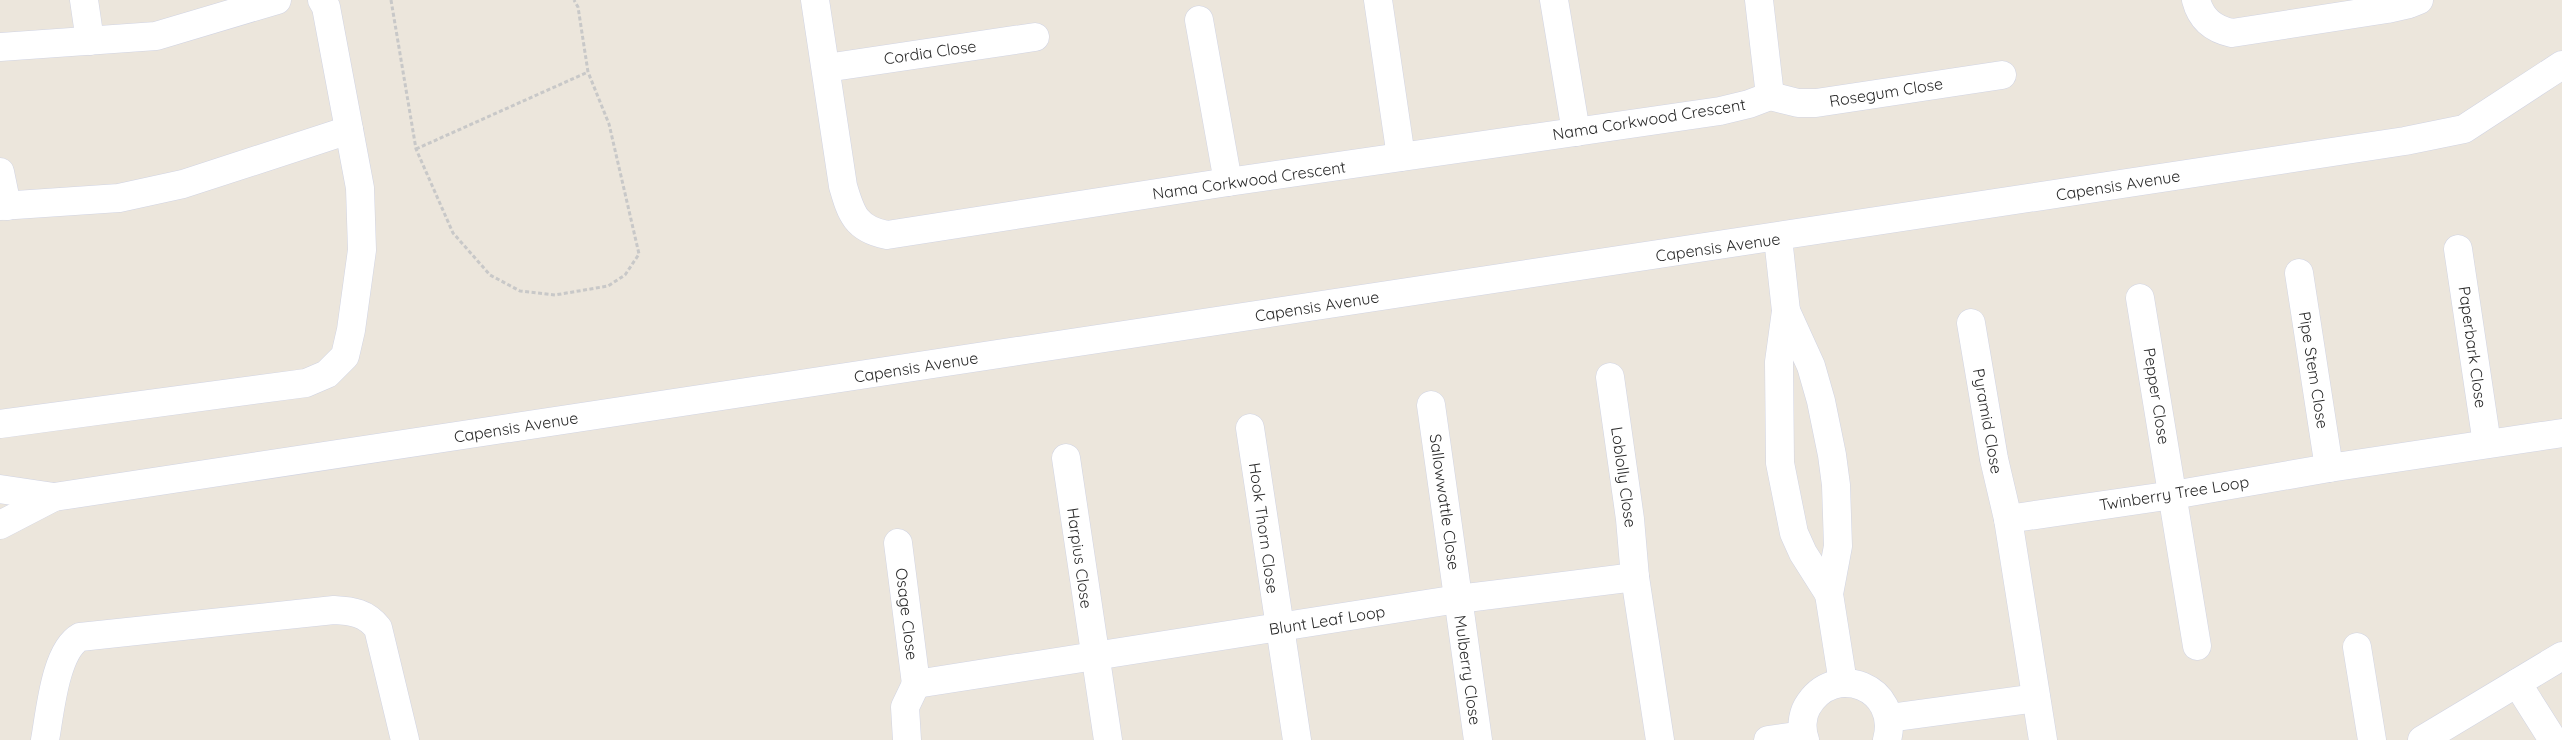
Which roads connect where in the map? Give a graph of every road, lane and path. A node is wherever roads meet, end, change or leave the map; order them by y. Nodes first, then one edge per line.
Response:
1 (84, 0) edge
2 (277, 0) edge
3 (322, 0) edge
4 (392, 0) edge
5 (574, 0) edge
6 (816, 0) edge
7 (1378, 0) edge
8 (1554, 0) edge
9 (1759, 0) edge
10 (2196, 0) edge
11 (2420, 0) edge
12 (2386, 4) edge
13 (1199, 20) dead end
14 (1035, 37) dead end
15 (90, 41) junction
16 (0, 47) edge
17 (2562, 66) edge
18 (826, 68) junction
19 (588, 72) junction
20 (2002, 75) dead end
21 (1770, 96) junction
22 (349, 130) junction
23 (1576, 132) junction
24 (416, 149) junction
25 (1401, 157) junction
26 (0, 172) edge
27 (1228, 182) junction
28 (3, 206) edge
29 (1778, 238) junction
30 (2458, 249) dead end
31 (2299, 273) dead end
32 (2140, 298) dead end
33 (1786, 311) junction
34 (1971, 323) dead end
35 (1610, 377) dead end
36 (1431, 405) dead end
37 (0, 424) edge
38 (1250, 428) dead end
39 (2562, 434) edge
40 (2487, 444) junction
41 (1066, 458) dead end
42 (2329, 468) junction
43 (0, 489) edge
44 (0, 495) edge
45 (2173, 495) junction
46 (54, 497) junction
47 (2008, 519) junction
48 (0, 524) edge
49 (898, 543) dead end
50 (1635, 577) junction
51 (1829, 594) junction
52 (1458, 600) junction
53 (1279, 627) junction
54 (2198, 646) dead end
55 (2357, 647) dead end
56 (2562, 656) edge
57 (1094, 657) junction
58 (1843, 683) junction
59 (2517, 683) junction
60 (916, 684) junction
61 (2036, 698) junction
62 (1888, 729) edge
63 (1804, 738) edge
64 (45, 740) edge
65 (405, 740) edge
66 (907, 740) edge
67 (1108, 740) edge
68 (1297, 740) edge
69 (1478, 740) edge
70 (1660, 740) edge
71 (1768, 740) edge
72 (2043, 740) edge
73 (2372, 740) edge
74 (2422, 740) edge
75 (2553, 740) edge

1 - 15 street
2 - 15 street
3 - 22 street
4 - 24 path
5 - 19 path
6 - 18 street, Nama Corkwood Crescent
7 - 25 street
8 - 23 street
9 - 21 street
10 - 12 street
11 - 12 street
13 - 27 street
14 - 18 street, Cordia Close
15 - 16 street
17 - 29 street, Capensis Avenue
18 - 27 street, Nama Corkwood Crescent
19 - 24 path
19 - 24 path
20 - 21 street, Rosegum Close
21 - 23 street, Nama Corkwood Crescent
22 - 28 street
22 - 37 street
23 - 25 street, Nama Corkwood Crescent
25 - 27 street, Nama Corkwood Crescent
26 - 28 street
29 - 33 street
29 - 46 street, Capensis Avenue
30 - 40 street, Paperbark Close
31 - 42 street, Pipe Stem Close
32 - 45 street, Pepper Close
33 - 51 street
33 - 51 street
34 - 47 street, Pyramid Close
35 - 50 street, Loblolly Close
36 - 52 street, Sallowwattle Close
38 - 53 street, Hook Thorn Close
39 - 40 street, Twinberry Tree Loop
40 - 42 street, Twinberry Tree Loop
41 - 57 street, Harpius Close
42 - 45 street, Twinberry Tree Loop
43 - 46 street, Capensis Avenue
44 - 48 street, Capensis Avenue
45 - 47 street, Twinberry Tree Loop
45 - 54 street, Pepper Close
46 - 48 street, Capensis Avenue
47 - 61 street
49 - 60 street, Osage Close
50 - 52 street, Blunt Leaf Loop
50 - 70 street
51 - 58 street
52 - 53 street, Blunt Leaf Loop
52 - 69 street, Mulberry Close
53 - 57 street, Blunt Leaf Loop
53 - 68 street, Hook Thorn Close
55 - 73 street
56 - 59 street
57 - 60 street, Blunt Leaf Loop
57 - 67 street, Harpius Close
58 - 62 street
58 - 63 street
59 - 74 street
59 - 75 street
60 - 66 street
61 - 62 street
61 - 72 street
63 - 71 street
64 - 65 street

